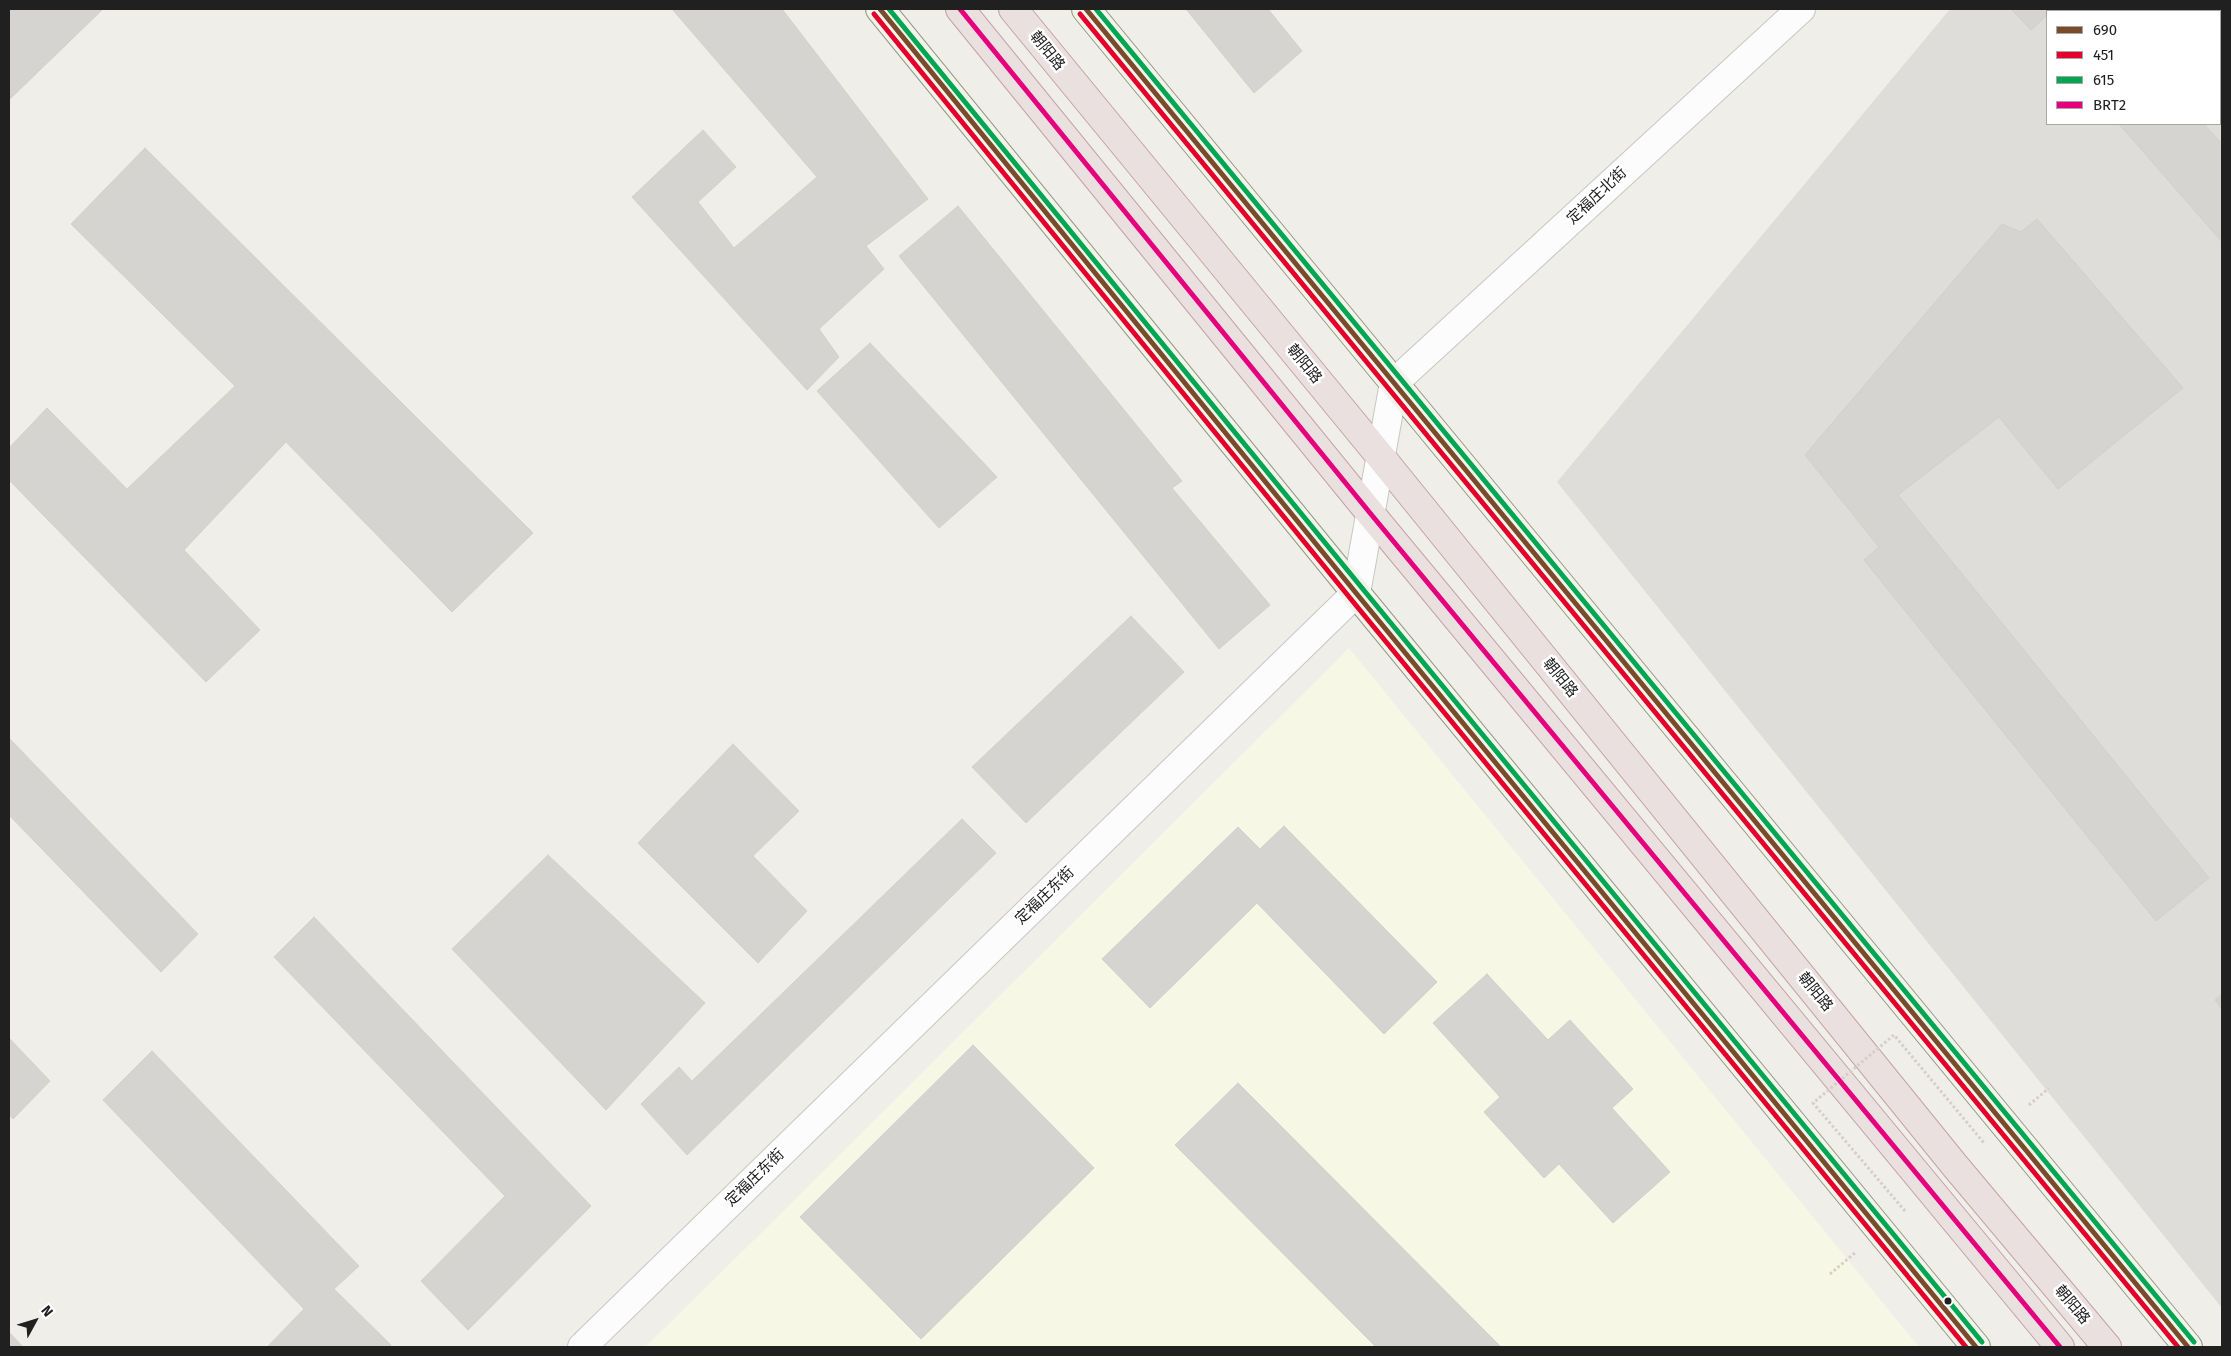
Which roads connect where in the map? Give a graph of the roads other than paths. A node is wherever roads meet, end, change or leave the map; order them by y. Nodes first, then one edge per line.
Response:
1 (880, 9) edge
2 (960, 9) edge
3 (1013, 9) edge
4 (1086, 9) edge
5 (1800, 9) edge
6 (1394, 383) junction
7 (1380, 456) junction
8 (1370, 513) junction
9 (1356, 593) junction
10 (582, 1347) edge
11 (1976, 1347) edge
12 (2060, 1347) edge
13 (2107, 1347) edge
14 (2188, 1347) edge

1 - 9 street
2 - 8 highway
3 - 7 highway, 朝阳路
4 - 6 street
5 - 6 street, 定福庄北街
6 - 7 street
6 - 14 street
7 - 8 street
7 - 13 highway, 朝阳路
8 - 9 street
8 - 12 highway
9 - 10 street, 定福庄东街
9 - 11 street

